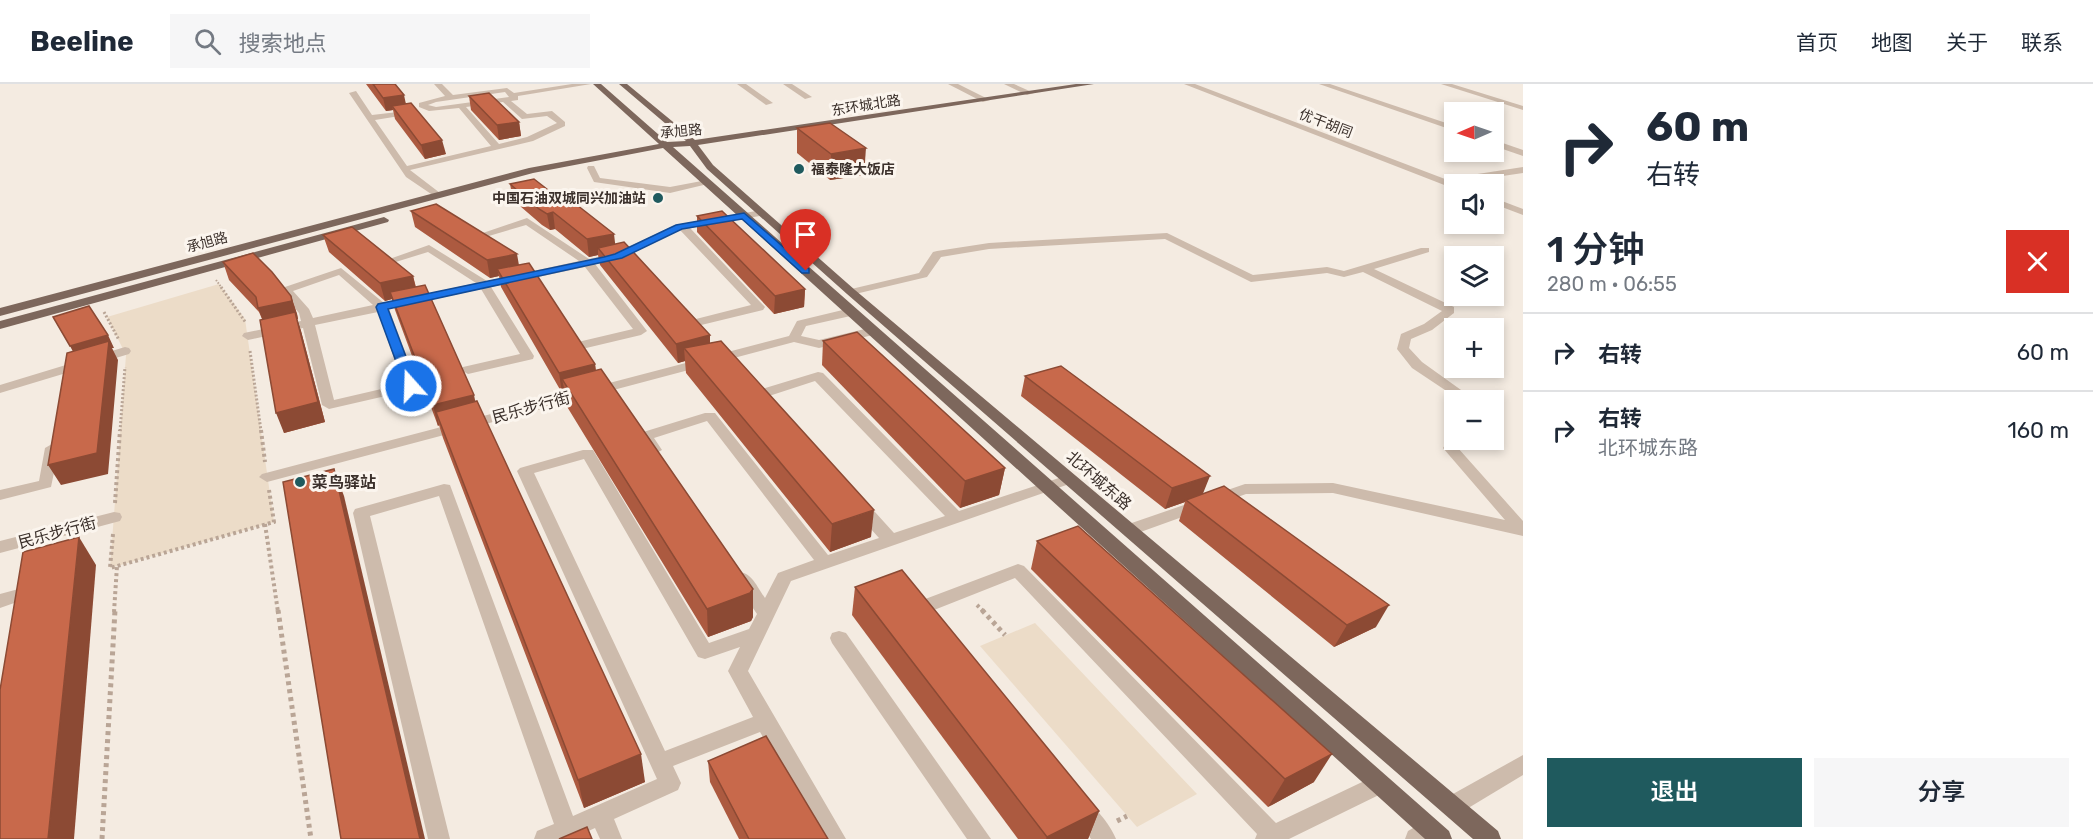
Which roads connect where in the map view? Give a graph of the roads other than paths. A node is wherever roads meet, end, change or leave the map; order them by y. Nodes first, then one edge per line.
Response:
1 (438, 84) edge
2 (513, 84) edge
3 (586, 84) edge
4 (597, 84) edge
5 (623, 84) edge
6 (741, 84) edge
7 (787, 84) edge
8 (952, 84) edge
9 (1008, 84) edge
10 (1090, 84) edge
11 (1188, 84) edge
12 (1323, 84) edge
13 (1445, 84) edge
14 (353, 93) dead end
15 (523, 93) junction
16 (1030, 93) junction
17 (508, 97) junction
18 (451, 98) junction
19 (808, 98) dead end
20 (986, 100) junction
21 (769, 103) dead end
22 (460, 106) junction
23 (1523, 108) edge
24 (436, 109) junction
25 (370, 118) junction
26 (1444, 125) edge
27 (717, 141) joint
28 (694, 146) junction
29 (1504, 146) edge
30 (497, 147) junction
31 (669, 149) junction
32 (1523, 153) edge
33 (591, 168) junction
34 (404, 169) junction
35 (1523, 170) edge
36 (1443, 182) joint
37 (707, 183) junction
38 (437, 195) junction
39 (1504, 205) edge
40 (1523, 212) edge
41 (762, 213) junction
42 (744, 216) junction
43 (683, 227) junction
44 (482, 236) edge
45 (1425, 250) dead end
46 (386, 262) edge
47 (588, 263) junction
48 (1364, 268) junction
49 (484, 285) junction
50 (851, 292) junction
51 (671, 299) edge
52 (382, 307) junction
53 (0, 312) edge
54 (851, 312) junction
55 (307, 323) junction
56 (0, 325) edge
57 (873, 331) junction
58 (248, 336) road end
59 (794, 338) junction
60 (582, 345) edge
61 (124, 351) road end
62 (468, 370) dead end
63 (0, 389) edge
64 (1453, 390) edge
65 (776, 411) edge
66 (54, 438) edge
67 (1452, 450) edge
68 (665, 465) edge
69 (267, 477) road end
70 (1070, 479) junction
71 (1047, 487) junction
72 (0, 495) edge
73 (853, 497) edge
74 (114, 517) road end
75 (956, 518) junction
76 (1129, 530) junction
77 (1523, 530) edge
78 (891, 541) junction
79 (0, 547) edge
80 (825, 563) junction
81 (732, 564) edge
82 (0, 601) edge
83 (766, 614) junction
84 (23, 616) edge
85 (933, 628) edge
86 (756, 634) junction
87 (839, 638) dead end
88 (765, 722) junction
89 (660, 762) junction
90 (1523, 764) edge
91 (1379, 784) junction
92 (1068, 794) edge
93 (1452, 806) junction
94 (602, 815) junction
95 (567, 830) junction
96 (1429, 836) edge
97 (1269, 837) edge
98 (440, 839) edge
99 (545, 839) edge
100 (611, 839) edge
101 (835, 839) edge
102 (980, 839) edge
103 (1105, 839) edge
104 (1490, 839) edge

1 - 18 street
2 - 15 street
3 - 15 street
4 - 31 main road
5 - 28 main road, 北环城东路
6 - 21 street
7 - 19 street
8 - 20 street
9 - 16 street
10 - 16 main road, 东环城北路
11 - 36 street, 优干胡同
12 - 26 street
13 - 23 street
14 - 25 street
15 - 17 street
16 - 20 main road, 东环城北路
17 - 18 street
17 - 22 street
17 - 30 street
18 - 24 street
20 - 27 main road, 东环城北路
22 - 24 street
22 - 30 street
24 - 25 street
25 - 34 street
27 - 28 main road, 承旭路
28 - 31 main road, 承旭路
28 - 41 main road, 北环城东路
29 - 32 street
30 - 34 street
31 - 33 main road, 承旭路
31 - 37 main road
31 - 38 main road, 承旭路
33 - 37 street
33 - 56 main road, 承旭路
34 - 38 street
35 - 36 street
37 - 42 main road
38 - 53 main road, 承旭路
39 - 40 street
41 - 42 street
41 - 50 main road, 北环城东路
42 - 43 street
42 - 54 main road
43 - 47 street
43 - 51 street
44 - 47 street
45 - 48 street
46 - 49 street
47 - 49 street
47 - 60 street
48 - 50 street
48 - 64 street
49 - 52 street
49 - 62 street
50 - 70 main road, 北环城东路
52 - 55 street
52 - 55 street
52 - 55 street
54 - 57 main road
54 - 59 street
55 - 58 street
57 - 59 street
57 - 71 main road
59 - 69 street, 民乐步行街
61 - 63 street
65 - 75 street
66 - 72 street
67 - 77 street
68 - 80 street
70 - 71 street
70 - 76 main road, 北环城东路
71 - 75 street
71 - 91 main road
73 - 78 street
74 - 79 street, 民乐步行街
75 - 78 street
76 - 77 street
76 - 93 main road, 北环城东路
78 - 80 street
80 - 83 street
81 - 83 street
82 - 84 street
83 - 86 street
85 - 97 street
86 - 88 street
86 - 89 street
87 - 102 street
88 - 89 street
88 - 101 street
89 - 94 street
90 - 93 street
91 - 96 main road
91 - 97 street
92 - 103 street
93 - 104 main road, 北环城东路
94 - 95 street
94 - 100 street
95 - 98 street
95 - 99 street

